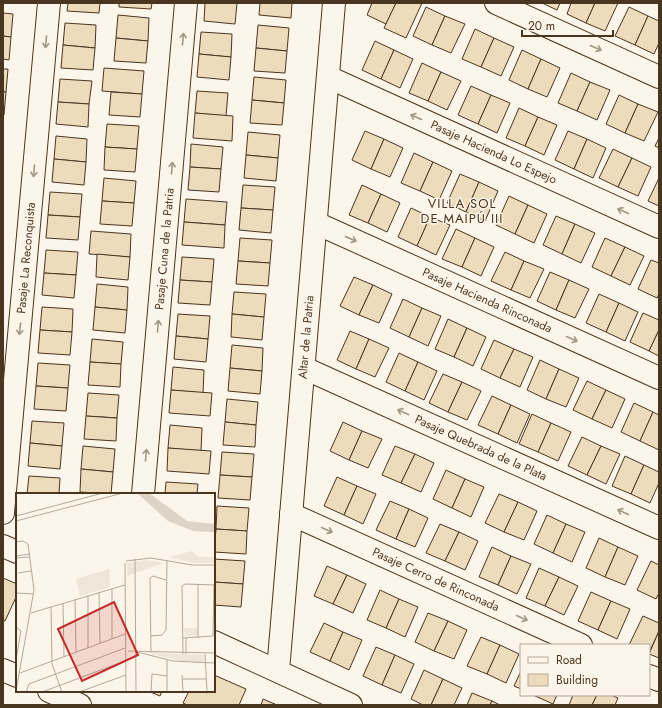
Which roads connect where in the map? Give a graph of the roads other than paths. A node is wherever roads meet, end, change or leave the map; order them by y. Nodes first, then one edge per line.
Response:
1 (49, 3) edge
2 (186, 3) edge
3 (334, 3) edge
4 (496, 3) edge
5 (659, 77) edge
6 (328, 78) junction
7 (316, 223) junction
8 (659, 227) edge
9 (304, 368) junction
10 (659, 378) edge
11 (143, 493) edge
12 (3, 513) edge
13 (291, 514) junction
14 (659, 528) edge
15 (3, 546) edge
16 (16, 552) edge
17 (215, 642) edge
18 (579, 644) edge
19 (3, 670) edge
20 (278, 671) junction
21 (16, 676) edge
22 (351, 705) edge

1 -> 12 street, Pasaje La Reconquista
11 -> 2 street, Pasaje Cuna de la Patria
3 - 6 street, Altar de la Patria
4 -> 5 street
6 - 7 street, Altar de la Patria
8 -> 6 street, Pasaje Hacienda Lo Espejo
7 - 9 street, Altar de la Patria
7 -> 10 street, Pasaje Hacienda Rinconada
9 - 13 street, Altar de la Patria
14 -> 9 street, Pasaje Quebrada de la Plata
13 -> 18 street, Pasaje Cerro de Rinconada
13 - 20 street, Altar de la Patria
15 - 16 street
17 - 20 street
19 - 21 street
20 - 22 street

